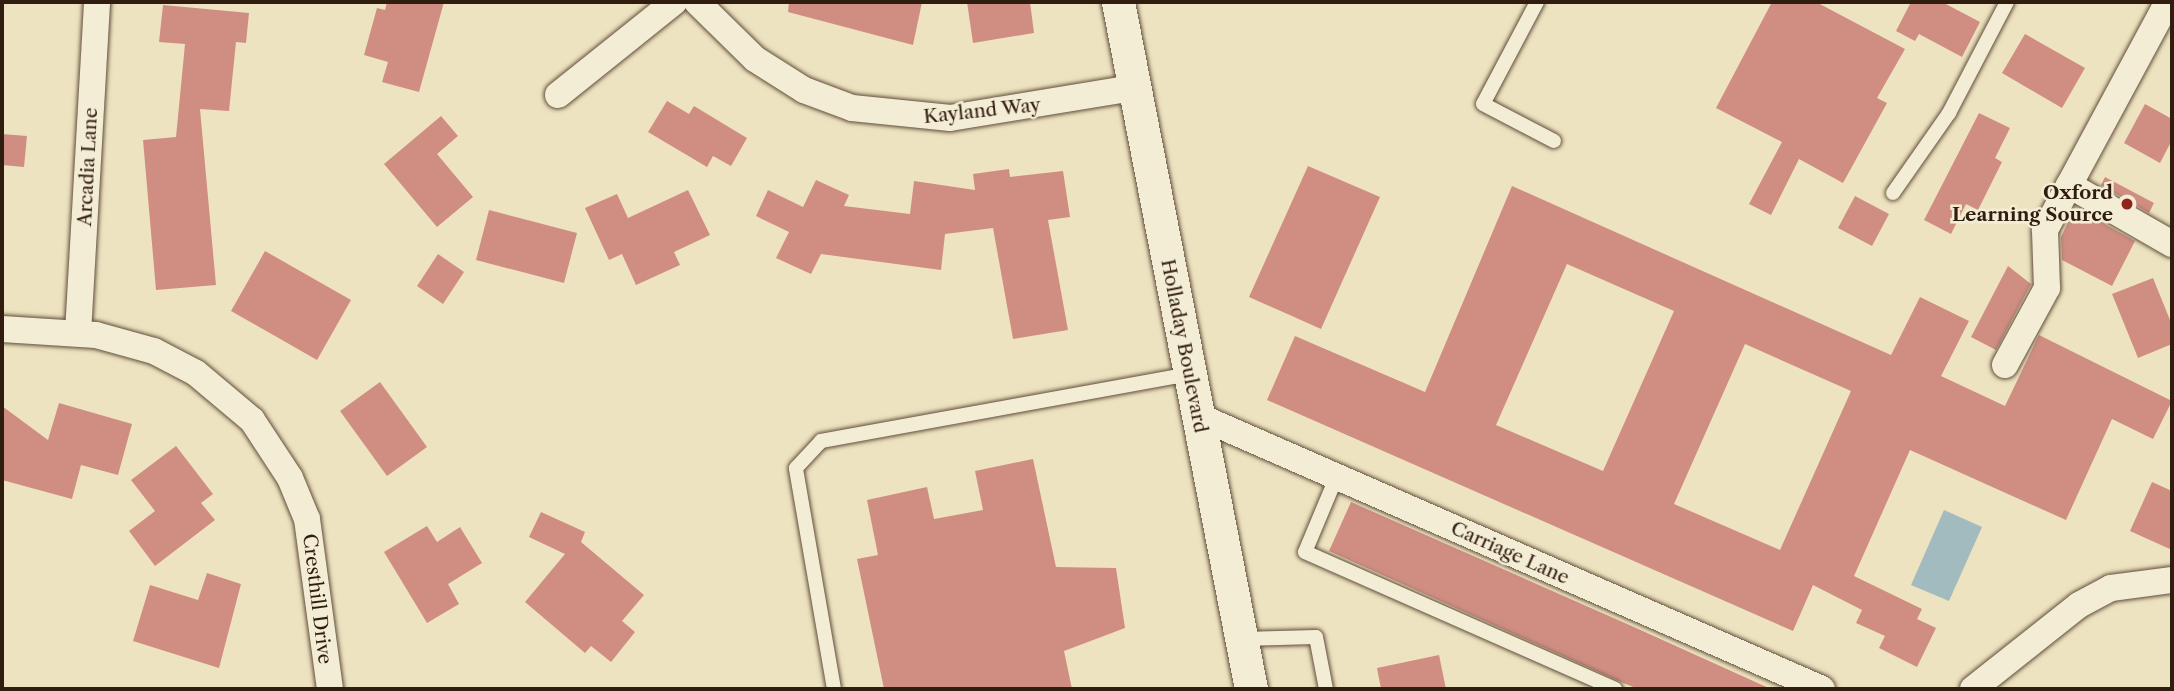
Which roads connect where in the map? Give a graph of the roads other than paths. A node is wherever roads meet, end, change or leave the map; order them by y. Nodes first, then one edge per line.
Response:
1 (97, 2) edge
2 (674, 2) edge
3 (697, 2) edge
4 (1118, 2) edge
5 (1537, 2) edge
6 (2007, 2) edge
7 (2168, 2) edge
8 (1134, 88) junction
9 (558, 95) dead end
10 (1554, 141) dead end
11 (2069, 185) junction
12 (1893, 193) dead end
13 (2172, 244) edge
14 (2, 329) edge
15 (78, 333) junction
16 (2005, 365) dead end
17 (1189, 374) junction
18 (1198, 416) junction
19 (1336, 478) junction
20 (2172, 580) edge
21 (1242, 639) junction
22 (330, 689) edge
23 (834, 689) edge
24 (1251, 689) edge
25 (1325, 689) edge
26 (1615, 689) edge
27 (1822, 689) edge
28 (1973, 689) edge

1 - 15 street, Arcadia Lane
2 - 9 street
3 - 8 street, Kayland Way
4 - 8 street, Holladay Boulevard
5 - 10 lane
6 - 12 lane
7 - 11 street
8 - 17 street, Holladay Boulevard
11 - 13 street
11 - 16 street
14 - 15 street, Cresthill Drive
15 - 22 street, Cresthill Drive
17 - 18 street, Holladay Boulevard
17 - 23 lane
18 - 19 street, Carriage Lane
18 - 21 street, Holladay Boulevard
19 - 26 lane
19 - 27 street, Carriage Lane
20 - 28 street
21 - 24 street, Holladay Boulevard
21 - 25 lane

